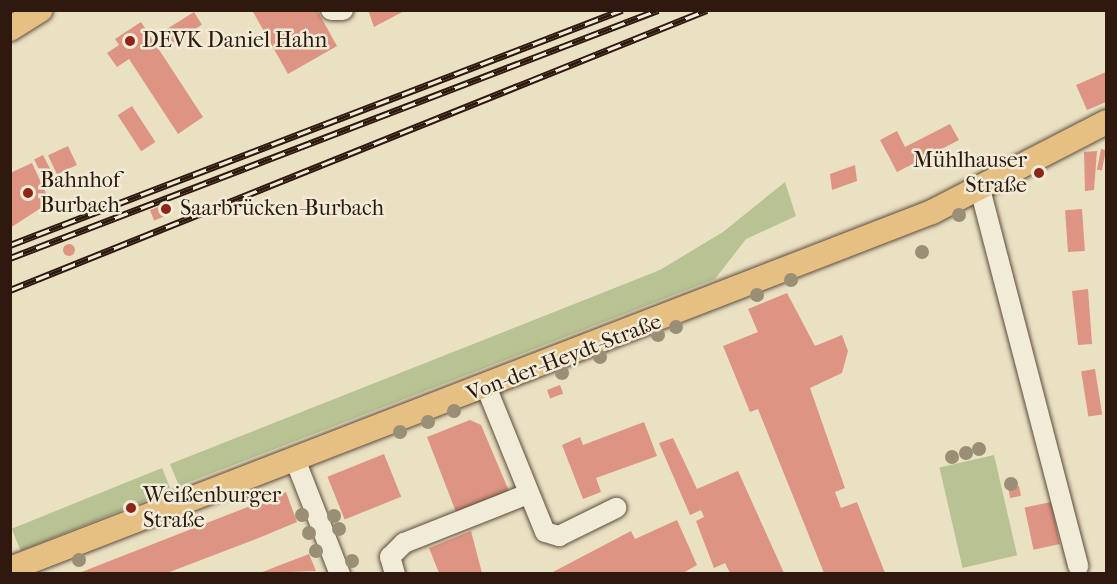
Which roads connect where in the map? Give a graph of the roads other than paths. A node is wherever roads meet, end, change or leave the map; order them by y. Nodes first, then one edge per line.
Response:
1 (40, 10) edge
2 (331, 10) edge
3 (343, 10) edge
4 (10, 29) edge
5 (1107, 122) edge
6 (980, 189) junction
7 (487, 388) junction
8 (296, 462) junction
9 (528, 494) junction
10 (616, 508) dead end
11 (1078, 566) dead end
12 (37, 567) edge
13 (10, 569) edge
14 (340, 573) edge
15 (395, 573) edge

1 - 4 main road
2 - 3 street
5 - 6 main road, Von-der-Heydt-Straße
6 - 7 main road, Von-der-Heydt-Straße
6 - 11 street
7 - 8 main road, Von-der-Heydt-Straße
7 - 9 street
8 - 12 main road, Von-der-Heydt-Straße
8 - 14 street
9 - 10 street
9 - 15 street
12 - 13 main road, Von-der-Heydt-Straße

